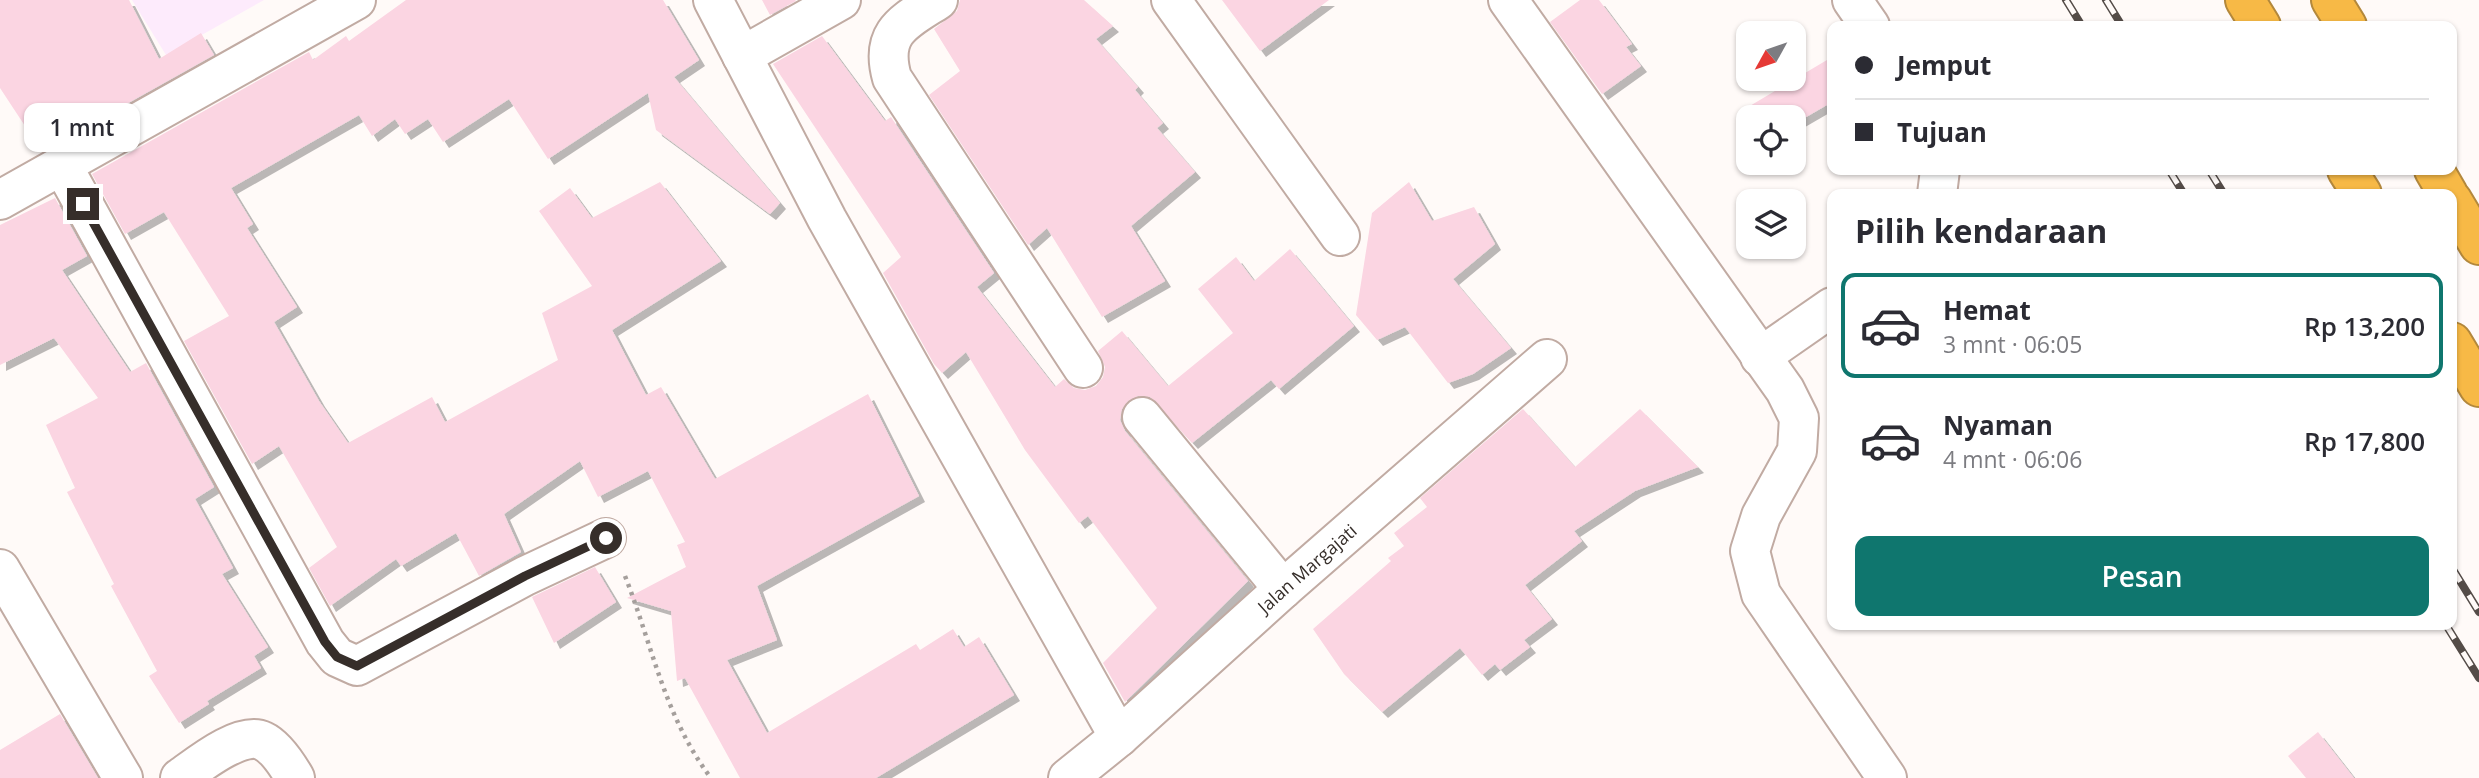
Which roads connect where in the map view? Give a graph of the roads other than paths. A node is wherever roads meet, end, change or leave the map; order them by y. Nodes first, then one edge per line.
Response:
1 (356, 0) edge
2 (713, 0) edge
3 (841, 0) edge
4 (938, 0) edge
5 (1171, 0) edge
6 (1508, 0) edge
7 (1852, 0) edge
8 (2245, 0) edge
9 (2331, 0) edge
10 (1867, 21) edge
11 (2258, 21) edge
12 (2344, 21) edge
13 (742, 56) junction
14 (62, 165) junction
15 (4, 189) edge
16 (2457, 208) edge
17 (1340, 236) dead end
18 (2479, 245) edge
19 (1827, 310) edge
20 (2457, 350) edge
21 (1760, 357) junction
22 (1547, 359) dead end
23 (1083, 368) dead end
24 (2479, 387) edge
25 (1142, 417) dead end
26 (606, 538) road end
27 (0, 569) edge
28 (1283, 589) junction
29 (1119, 737) junction
30 (123, 778) edge
31 (180, 778) edge
32 (295, 778) edge
33 (1068, 778) edge
34 (1887, 778) edge

1 - 14 street
2 - 13 street
3 - 13 street
4 - 23 street
5 - 17 street
6 - 21 street
7 - 10 street
8 - 11 highway
9 - 12 highway
13 - 29 street
14 - 15 street
14 - 26 street
16 - 18 highway
19 - 21 street
20 - 24 highway
21 - 34 street
22 - 28 street, Jalan Margajati
25 - 28 street
27 - 30 street
28 - 29 street, Jalan Margajati
29 - 33 street, Jalan Margajati
31 - 32 street

